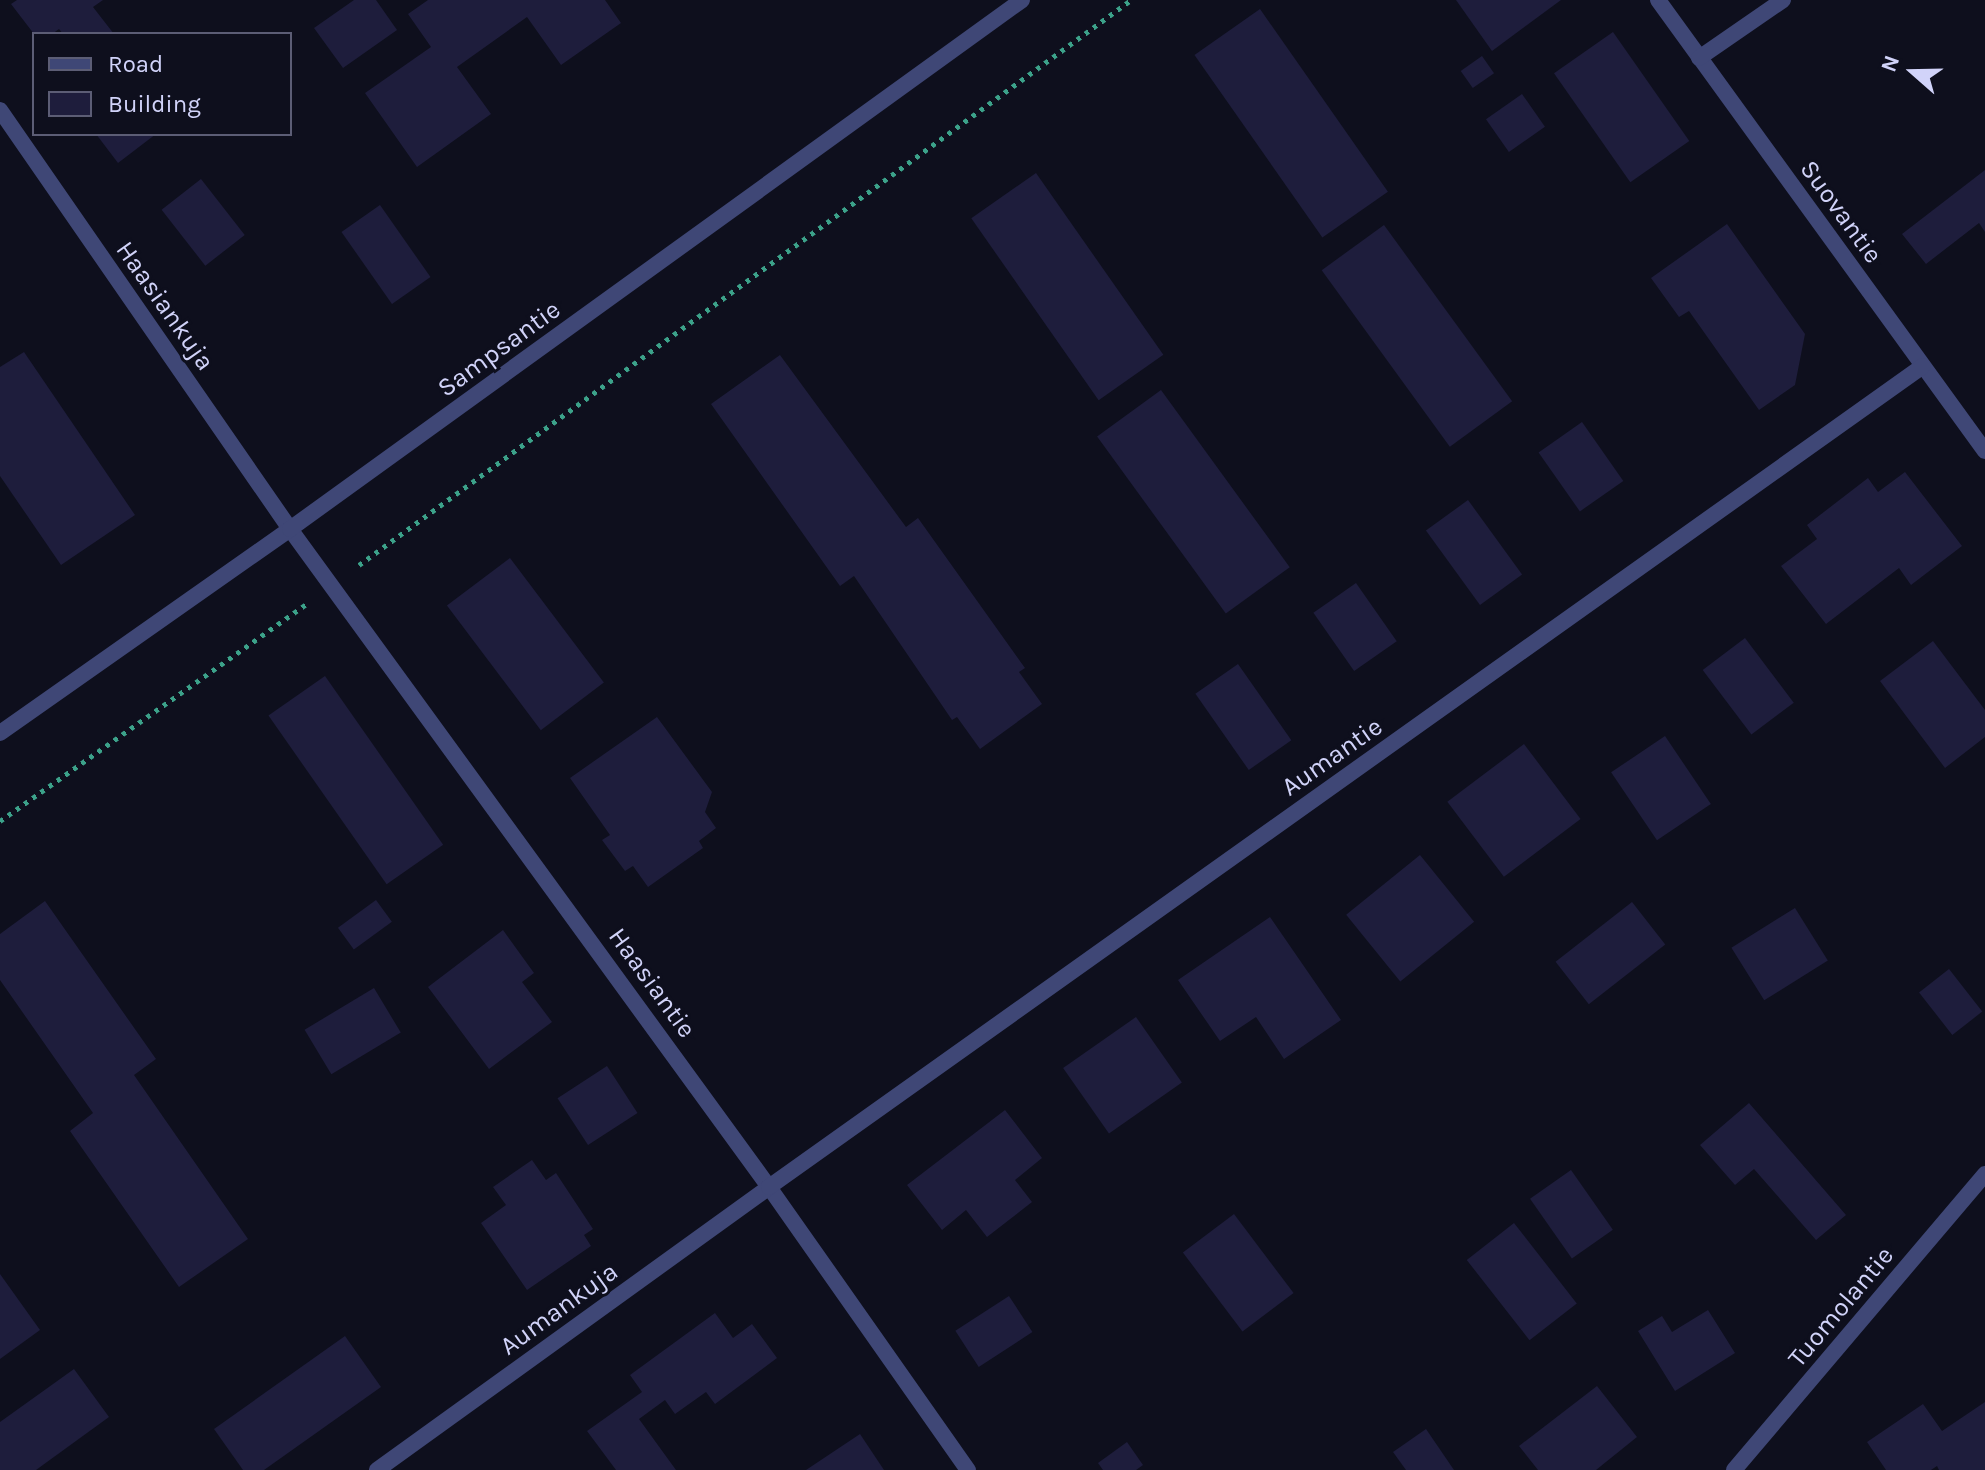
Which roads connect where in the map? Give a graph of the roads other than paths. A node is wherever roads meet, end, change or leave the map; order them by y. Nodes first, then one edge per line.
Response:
1 (1022, 0) edge
2 (1658, 0) edge
3 (1783, 0) edge
4 (1699, 58) junction
5 (0, 110) edge
6 (1923, 366) junction
7 (1985, 451) edge
8 (290, 529) junction
9 (0, 733) edge
10 (1985, 1174) edge
11 (769, 1187) junction
12 (377, 1470) edge
13 (968, 1470) edge
14 (1734, 1470) edge

1 - 8 street, Sampsantie
2 - 4 street, Suovantie
3 - 4 street
4 - 6 street, Suovantie
5 - 8 street, Haasiankuja
6 - 7 street, Suovantie
6 - 11 street, Aumantie
8 - 9 street, Sampsantie
8 - 11 street, Haasiantie
10 - 14 street, Tuomolantie
11 - 12 street, Aumankuja
11 - 13 street, Haasiantie

